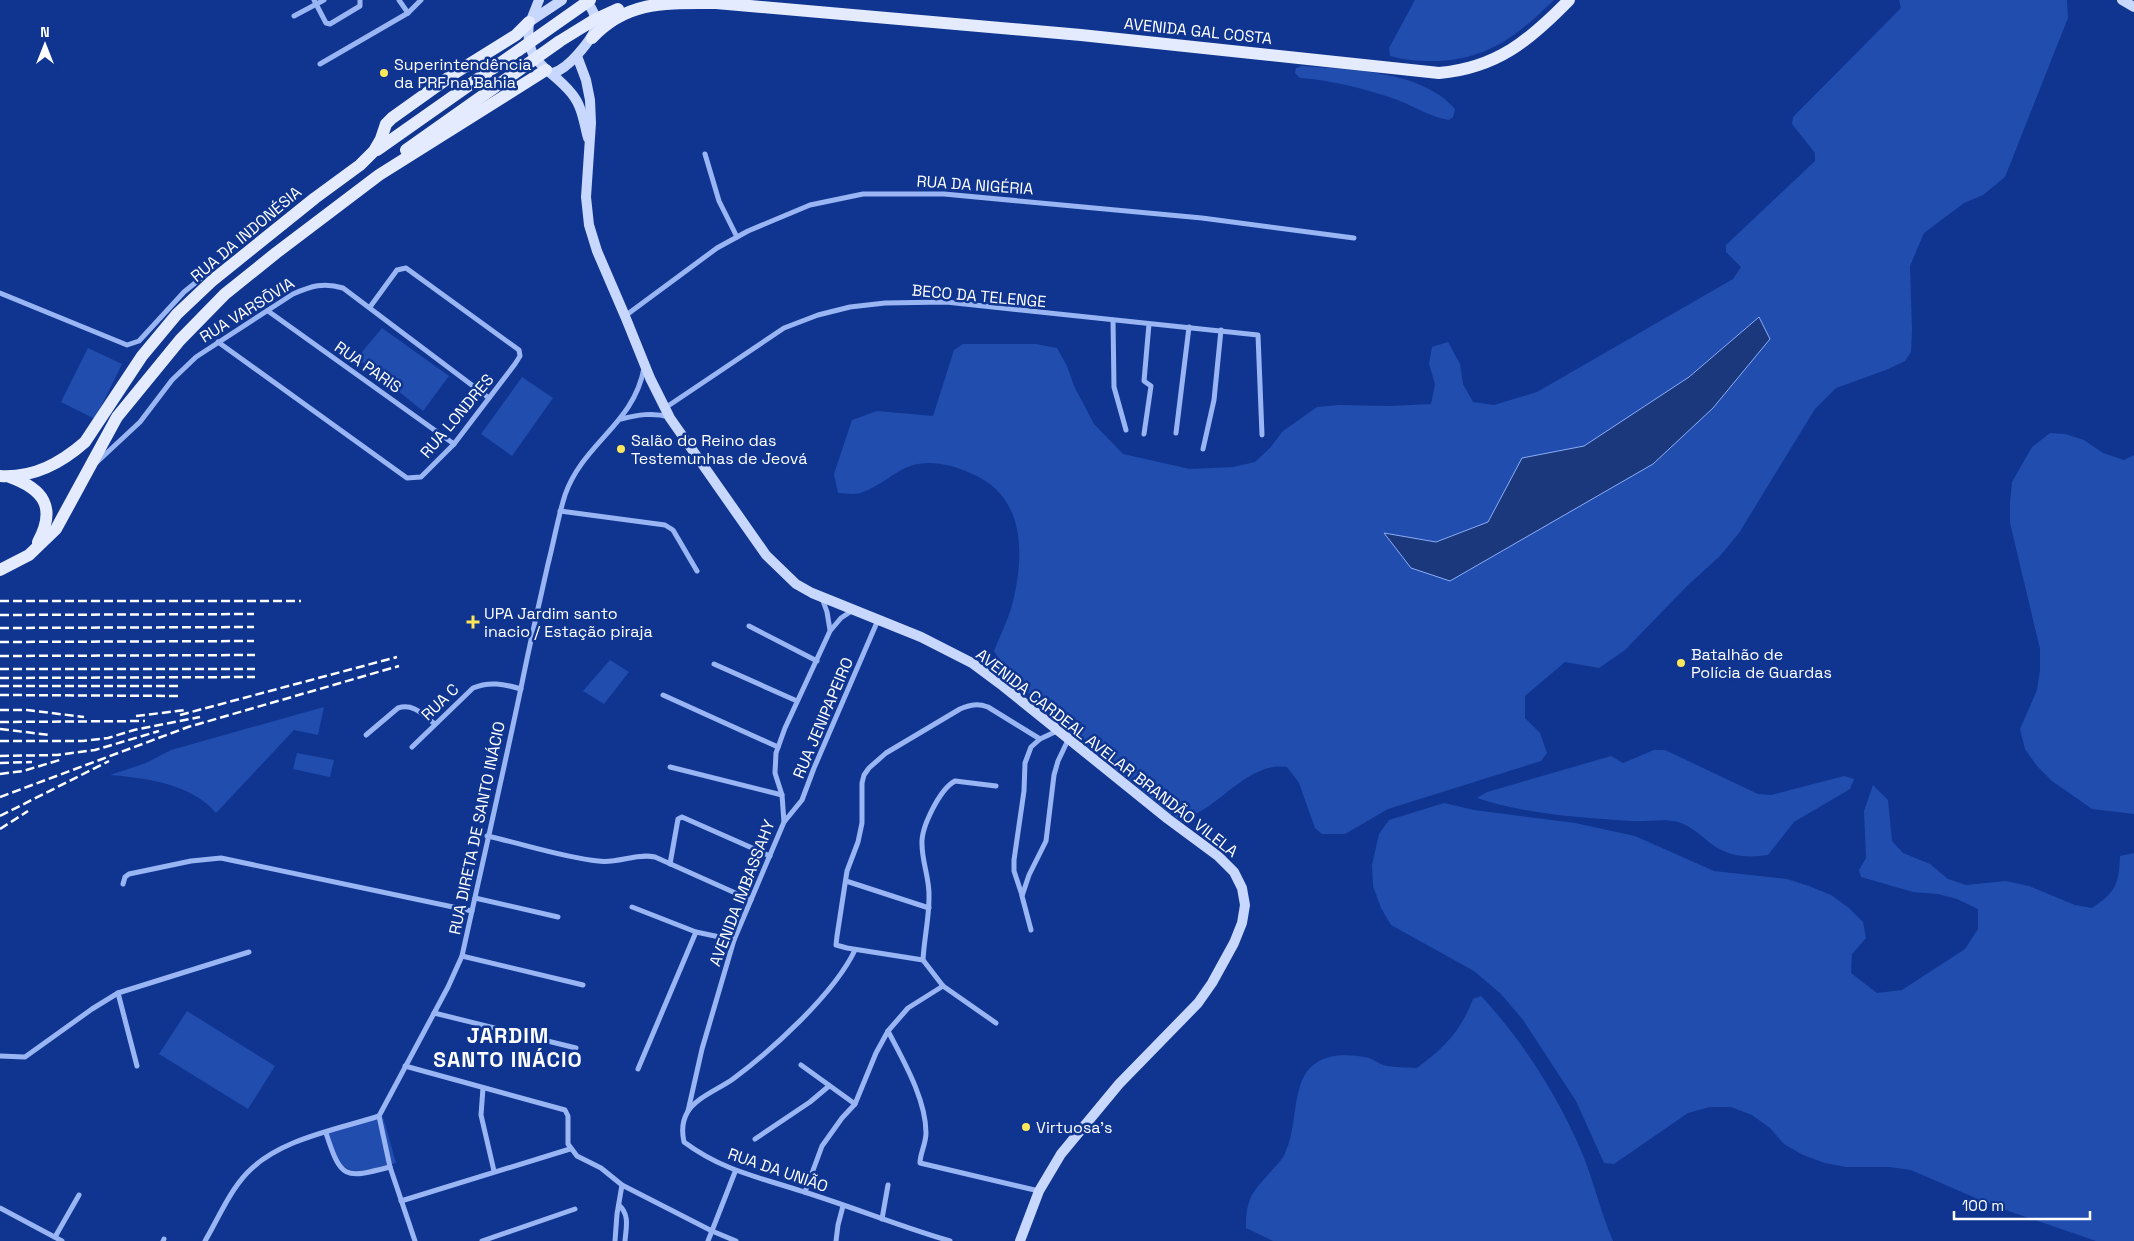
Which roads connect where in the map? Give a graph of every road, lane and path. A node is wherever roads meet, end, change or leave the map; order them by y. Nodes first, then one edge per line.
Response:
1 (324, 0) edge
2 (360, 0) edge
3 (399, 0) edge
4 (421, 0) edge
5 (539, 0) edge
6 (562, 0) edge
7 (586, 0) edge
8 (590, 0) edge
9 (758, 0) edge
10 (1569, 0) edge
11 (2122, 0) edge
12 (636, 1) edge
13 (315, 2) edge
14 (2134, 7) edge
15 (801, 10) junction
16 (408, 13) junction
17 (294, 16) dead end
18 (530, 21) junction
19 (592, 38) junction
20 (577, 56) junction
21 (320, 64) dead end
22 (550, 72) junction
23 (589, 138) junction
24 (705, 154) dead end
25 (370, 155) junction
26 (379, 175) junction
27 (737, 237) junction
28 (1354, 238) dead end
29 (211, 270) dead end
30 (0, 293) edge
31 (370, 306) junction
32 (268, 311) junction
33 (625, 316) junction
34 (1113, 320) junction
35 (1149, 324) junction
36 (1189, 327) junction
37 (1221, 330) junction
38 (218, 342) junction
39 (645, 365) junction
40 (489, 398) junction
41 (665, 408) junction
42 (670, 418) junction
43 (621, 420) junction
44 (1126, 430) dead end
45 (1176, 432) dead end
46 (1144, 434) dead end
47 (1262, 435) dead end
48 (454, 444) junction
49 (1204, 449) dead end
50 (89, 469) junction
51 (5, 477) edge
52 (560, 511) junction
53 (34, 551) junction
54 (0, 570) edge
55 (697, 571) dead end
56 (822, 598) junction
57 (853, 610) junction
58 (878, 620) junction
59 (749, 626) dead end
60 (830, 631) junction
61 (816, 661) junction
62 (714, 664) dead end
63 (521, 689) junction
64 (663, 695) dead end
65 (797, 701) junction
66 (435, 724) junction
67 (1057, 731) junction
68 (366, 735) dead end
69 (1040, 739) junction
70 (1068, 740) junction
71 (412, 747) dead end
72 (778, 747) junction
73 (670, 767) dead end
74 (996, 786) dead end
75 (782, 795) junction
76 (784, 822) junction
77 (487, 836) junction
78 (770, 856) junction
79 (670, 864) junction
80 (846, 881) junction
81 (123, 884) dead end
82 (1022, 896) junction
83 (475, 898) junction
84 (751, 900) junction
85 (632, 907) dead end
86 (929, 908) junction
87 (472, 911) junction
88 (558, 917) dead end
89 (1031, 930) dead end
90 (696, 932) junction
91 (734, 940) junction
92 (855, 950) junction
93 (249, 952) dead end
94 (462, 956) junction
95 (923, 960) junction
96 (583, 985) dead end
97 (943, 986) junction
98 (118, 993) junction
99 (434, 1013) junction
100 (996, 1023) dead end
101 (888, 1031) junction
102 (576, 1048) dead end
103 (0, 1056) edge
104 (801, 1065) dead end
105 (137, 1066) dead end
106 (405, 1066) junction
107 (638, 1069) dead end
108 (828, 1086) junction
109 (483, 1088) junction
110 (855, 1104) junction
111 (688, 1112) junction
112 (379, 1116) junction
113 (326, 1133) junction
114 (755, 1139) dead end
115 (570, 1149) junction
116 (390, 1167) junction
117 (494, 1171) junction
118 (735, 1172) junction
119 (622, 1185) junction
120 (888, 1185) dead end
121 (1039, 1191) junction
122 (805, 1192) junction
123 (80, 1195) dead end
124 (401, 1201) junction
125 (619, 1205) junction
126 (843, 1206) junction
127 (0, 1208) edge
128 (575, 1209) dead end
129 (882, 1218) junction
130 (712, 1231) junction
131 (927, 1234) junction
132 (55, 1237) junction
133 (62, 1241) edge
134 (205, 1241) edge
135 (414, 1241) edge
136 (482, 1241) edge
137 (615, 1241) edge
138 (625, 1241) edge
139 (708, 1241) edge
140 (736, 1241) edge
141 (836, 1241) edge
142 (927, 1241) edge
143 (950, 1241) edge
144 (1020, 1241) edge

1 - 13 street
2 - 13 street
3 - 16 street
4 - 16 street
5 - 18 main road, RUA DA INDONÉSIA
6 - 18 main road, RUA DA INDONÉSIA
7 - 19 main road
8 - 25 main road
9 - 15 main road, AVENIDA GAL COSTA
10 - 15 main road, AVENIDA GAL COSTA
11 - 14 main road
12 - 26 main road
13 - 17 street
15 - 19 main road, AVENIDA GAL COSTA
16 - 21 street
18 - 22 main road, RUA DA INDONÉSIA
18 - 25 main road, RUA DA INDONÉSIA
19 - 20 main road, AVENIDA GAL COSTA
20 - 22 main road, AVENIDA GAL COSTA
20 - 23 main road, AVENIDA CARDEAL AVELAR BRANDÃO VILELA
22 - 23 main road, AVENIDA CARDEAL AVELAR BRANDÃO VILELA
22 - 26 main road, AVENIDA GAL COSTA
23 - 33 main road, AVENIDA CARDEAL AVELAR BRANDÃO VILELA
24 - 27 street
25 - 51 main road, RUA DA INDONÉSIA
26 - 50 main road, RUA DA INDONÉSIA
27 - 28 street, RUA DA NIGÉRIA
27 - 33 street, RUA DA NIGÉRIA
29 - 30 street
31 - 32 street, RUA VARSŌVIA
31 - 40 street, RUA VARSŌVIA
31 - 40 street, RUA LONDRES
32 - 38 street, RUA VARSŌVIA
32 - 48 street, RUA PARIS
33 - 39 main road, AVENIDA CARDEAL AVELAR BRANDÃO VILELA
34 - 35 street, BECO DA TELENGE
34 - 41 street, BECO DA TELENGE
34 - 44 street
35 - 36 street, BECO DA TELENGE
35 - 46 street
36 - 37 street, BECO DA TELENGE
36 - 45 street
37 - 47 street, BECO DA TELENGE
37 - 49 street
38 - 48 street, RUA LONDRES
38 - 50 street, RUA VARSŌVIA
39 - 41 main road, AVENIDA CARDEAL AVELAR BRANDÃO VILELA
39 - 43 street, RUA DIRETA DE SANTO INÁCIO
40 - 48 street, RUA LONDRES
41 - 42 main road, AVENIDA CARDEAL AVELAR BRANDÃO VILELA
42 - 43 street
42 - 56 main road, AVENIDA CARDEAL AVELAR BRANDÃO VILELA
43 - 52 street, RUA DIRETA DE SANTO INÁCIO
50 - 53 main road, RUA DA INDONÉSIA
51 - 53 main road
52 - 55 street
52 - 63 street, RUA DIRETA DE SANTO INÁCIO
53 - 54 main road, RUA DA INDONÉSIA
56 - 57 main road, AVENIDA CARDEAL AVELAR BRANDÃO VILELA
56 - 60 street
57 - 58 main road, AVENIDA CARDEAL AVELAR BRANDÃO VILELA
57 - 60 street, AVENIDA IMBASSAHY
58 - 67 main road, AVENIDA CARDEAL AVELAR BRANDÃO VILELA
58 - 76 street, RUA JENIPAPEIRO
59 - 61 street
60 - 61 street, AVENIDA IMBASSAHY
61 - 65 street, AVENIDA IMBASSAHY
62 - 65 street
63 - 66 street, RUA C
63 - 77 street, RUA DIRETA DE SANTO INÁCIO
64 - 72 street
65 - 72 street, AVENIDA IMBASSAHY
66 - 68 street
66 - 71 street, RUA C
67 - 69 street
67 - 70 main road, AVENIDA CARDEAL AVELAR BRANDÃO VILELA
69 - 80 street
69 - 82 street
70 - 82 street
70 - 121 main road, AVENIDA CARDEAL AVELAR BRANDÃO VILELA
72 - 75 street, AVENIDA IMBASSAHY
73 - 75 street
74 - 86 street
75 - 76 street, AVENIDA IMBASSAHY
76 - 78 street, AVENIDA IMBASSAHY
77 - 79 street
77 - 83 street, RUA DIRETA DE SANTO INÁCIO
78 - 79 street
78 - 84 street, AVENIDA IMBASSAHY
79 - 84 street
80 - 86 street
80 - 92 street
81 - 87 street
82 - 89 street
83 - 87 street, RUA DIRETA DE SANTO INÁCIO
83 - 88 street
84 - 91 street, AVENIDA IMBASSAHY
85 - 90 street
86 - 95 street
87 - 94 street, RUA DIRETA DE SANTO INÁCIO
90 - 91 street
90 - 107 street
91 - 111 street, AVENIDA IMBASSAHY
92 - 95 street
92 - 111 street
93 - 98 street
94 - 96 street
94 - 99 street, RUA DIRETA DE SANTO INÁCIO
95 - 97 street
97 - 100 street
97 - 101 street
98 - 103 street
98 - 105 street
99 - 102 street
99 - 106 street, RUA DIRETA DE SANTO INÁCIO
101 - 110 street
101 - 121 street
104 - 108 street
106 - 109 street
106 - 112 street, RUA DIRETA DE SANTO INÁCIO
108 - 110 street
108 - 114 street
109 - 115 street
109 - 117 street
110 - 122 street
111 - 118 street, RUA DA UNIÃO
112 - 113 street
112 - 116 street
113 - 116 street
113 - 134 street
115 - 117 street
115 - 119 street
116 - 124 street
117 - 124 street
118 - 122 street, RUA DA UNIÃO
118 - 130 street
119 - 125 street
119 - 130 street
120 - 129 street
121 - 144 main road, AVENIDA CARDEAL AVELAR BRANDÃO VILELA
122 - 126 street, RUA DA UNIÃO
123 - 132 street
124 - 135 street
125 - 137 street
125 - 138 street
126 - 129 street, RUA DA UNIÃO
126 - 141 street
127 - 132 street
128 - 136 street
129 - 131 street, RUA DA UNIÃO
130 - 139 street
130 - 140 street
131 - 142 street
131 - 143 street, RUA DA UNIÃO
132 - 133 street

